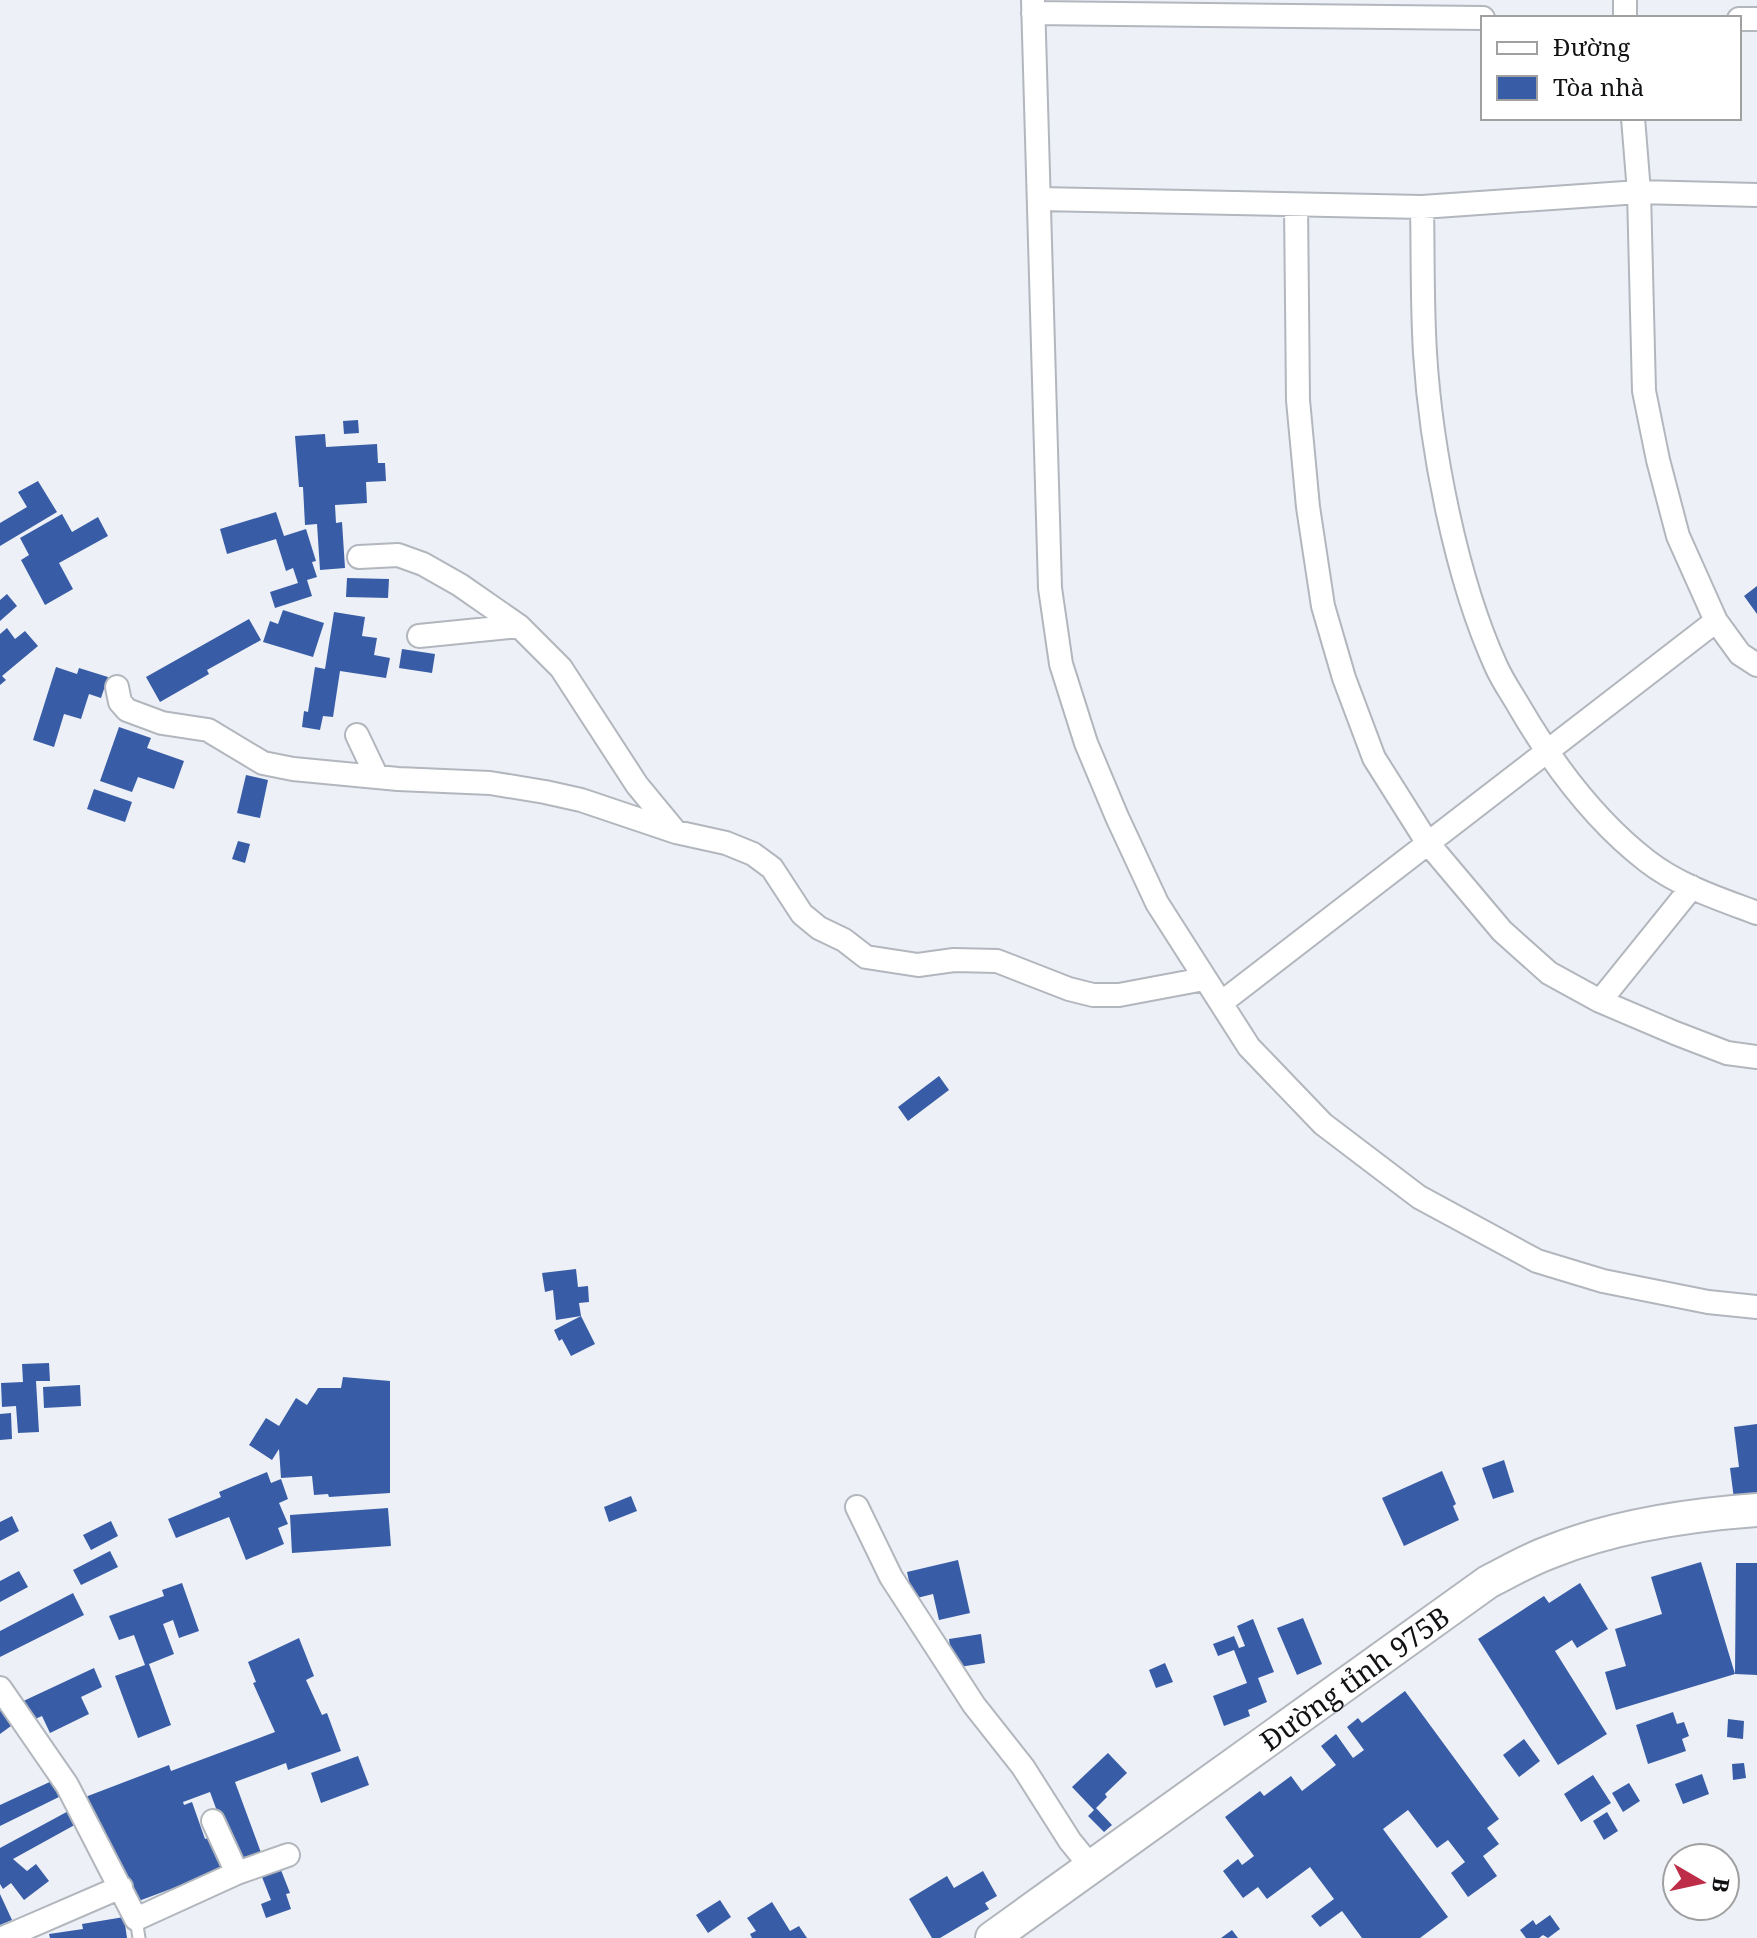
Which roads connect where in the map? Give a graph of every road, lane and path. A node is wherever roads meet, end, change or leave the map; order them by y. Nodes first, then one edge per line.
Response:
1 (1033, 7) edge
2 (1434, 9) edge
3 (1481, 18) edge
4 (1633, 120) edge
5 (1639, 192) junction
6 (1757, 195) edge
7 (1039, 199) junction
8 (1296, 205) junction
9 (1422, 207) junction
10 (359, 557) dead end
11 (1716, 621) junction
12 (519, 626) junction
13 (419, 636) dead end
14 (1757, 665) edge
15 (117, 687) dead end
16 (357, 735) dead end
17 (1546, 752) junction
18 (377, 777) junction
19 (676, 832) junction
20 (1427, 842) junction
21 (1692, 887) junction
22 (1757, 913) edge
23 (1204, 979) junction
24 (1600, 1001) junction
25 (1221, 1003) junction
26 (1757, 1057) edge
27 (1757, 1307) edge
28 (857, 1507) dead end
29 (1757, 1510) edge
30 (0, 1688) edge
31 (213, 1821) dead end
32 (288, 1855) dead end
33 (1092, 1868) junction
34 (237, 1873) junction
35 (121, 1887) junction
36 (138, 1928) edge
37 (3, 1938) edge
38 (992, 1938) edge

1 - 2 street
1 - 7 street
2 - 3 street
4 - 5 street
5 - 6 street
5 - 9 street
5 - 11 street
7 - 8 street
7 - 23 street
8 - 9 street
8 - 20 street
9 - 17 street
10 - 12 street
11 - 14 street
11 - 17 street
12 - 13 street
12 - 19 street
15 - 18 street
16 - 18 street
17 - 20 street
17 - 21 street
18 - 19 street
19 - 23 street
20 - 24 street
20 - 25 street
21 - 22 street
21 - 24 street
23 - 25 street
24 - 26 street
25 - 27 street
28 - 33 street
29 - 33 main road, Đường tỉnh 975B
30 - 35 street
31 - 34 street
32 - 34 street
33 - 38 main road, Đường tỉnh 975B
34 - 36 street
35 - 36 street
35 - 37 street

